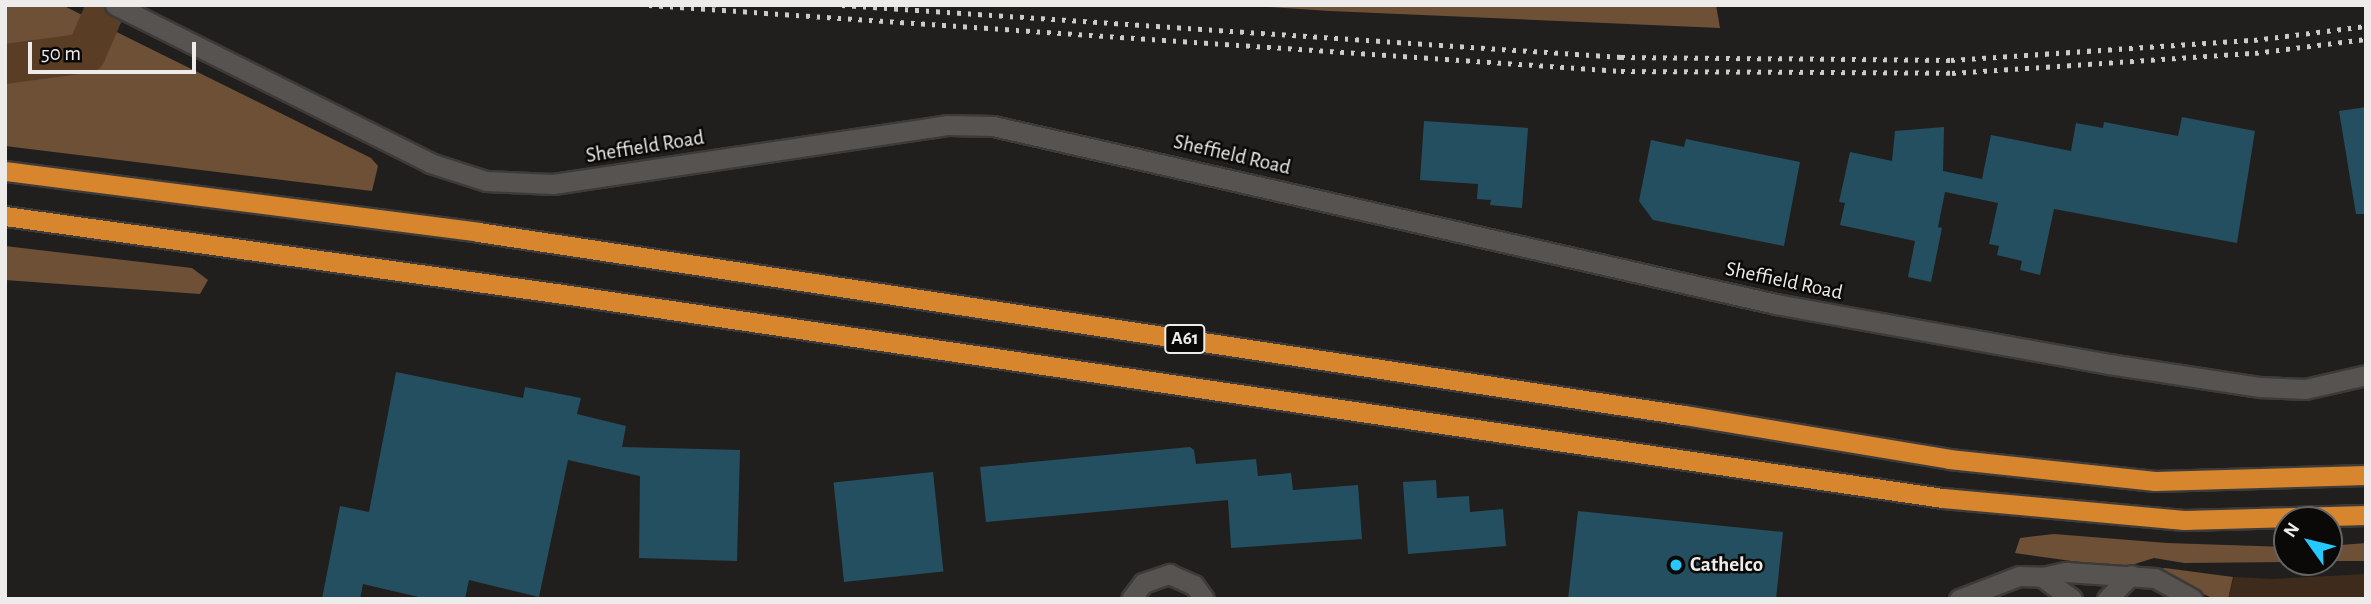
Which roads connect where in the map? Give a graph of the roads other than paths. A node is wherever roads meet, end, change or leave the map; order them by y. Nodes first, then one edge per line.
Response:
1 (115, 5) edge
2 (5, 171) edge
3 (5, 216) edge
4 (2366, 374) edge
5 (2366, 475) edge
6 (2366, 515) edge
7 (2131, 575) junction
8 (2042, 578) junction
9 (1131, 599) edge
10 (1204, 599) edge
11 (1959, 599) edge
12 (2071, 599) edge
13 (2107, 599) edge
14 (2193, 599) edge

1 - 4 main road, Sheffield Road
2 - 5 highway, A61
3 - 6 highway, A61
7 - 8 main road
7 - 13 main road
7 - 14 main road
8 - 11 main road
8 - 12 main road
9 - 10 main road

